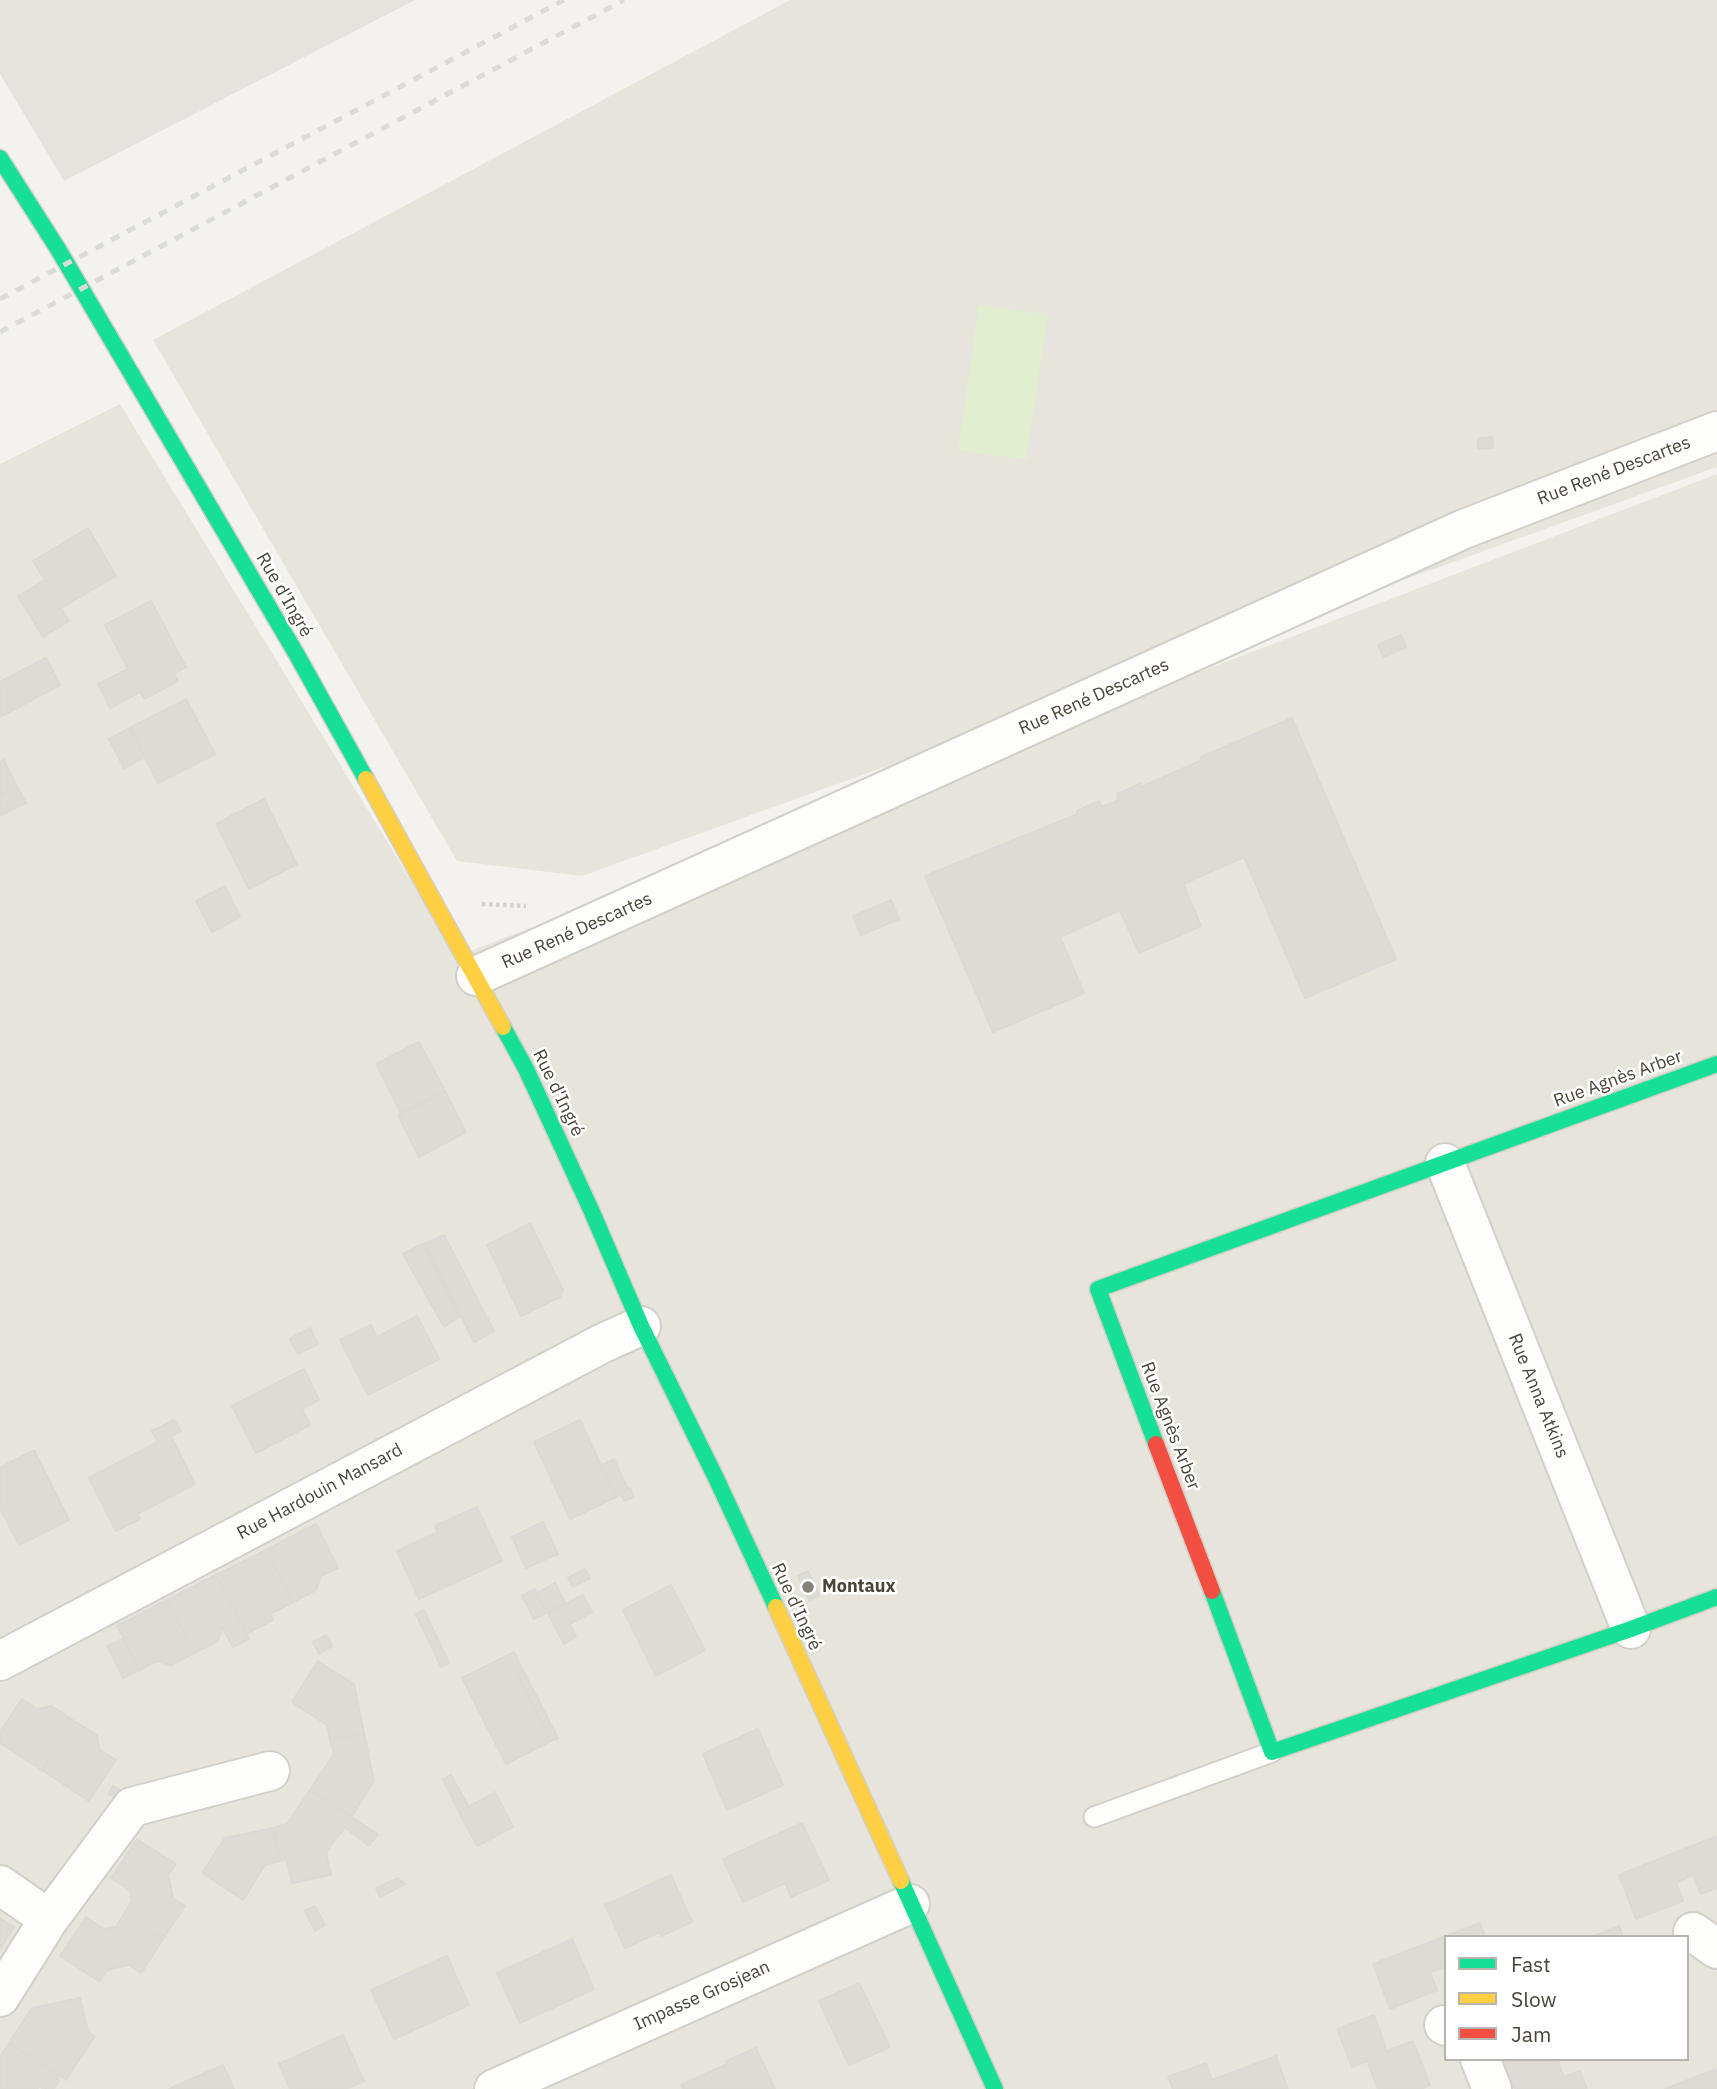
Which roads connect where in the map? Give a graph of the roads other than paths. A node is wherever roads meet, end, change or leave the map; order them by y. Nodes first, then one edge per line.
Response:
1 (0, 158) edge
2 (1717, 431) edge
3 (476, 976) junction
4 (1717, 1064) edge
5 (1445, 1163) junction
6 (641, 1326) junction
7 (1717, 1597) edge
8 (1631, 1629) junction
9 (0, 1661) edge
10 (1272, 1752) junction
11 (270, 1770) dead end
12 (1094, 1817) dead end
13 (0, 1885) edge
14 (910, 1904) junction
15 (49, 1919) junction
16 (0, 1997) edge
17 (1481, 2061) edge
18 (494, 2089) edge
19 (995, 2089) edge
20 (1492, 2089) edge

1 - 3 street, Rue d'Ingré
2 - 3 street, Rue René Descartes
3 - 6 street, Rue d'Ingré
4 - 5 street, Rue Agnès Arber
5 - 8 street, Rue Anna Atkins
5 - 10 street, Rue Agnès Arber
6 - 9 street, Rue Hardouin Mansard
6 - 14 street, Rue d'Ingré
7 - 8 street
8 - 10 street
10 - 12 lane
11 - 15 street
13 - 15 street
14 - 18 street, Impasse Grosjean
14 - 19 street, Rue d'Ingré
15 - 16 street
17 - 20 street

